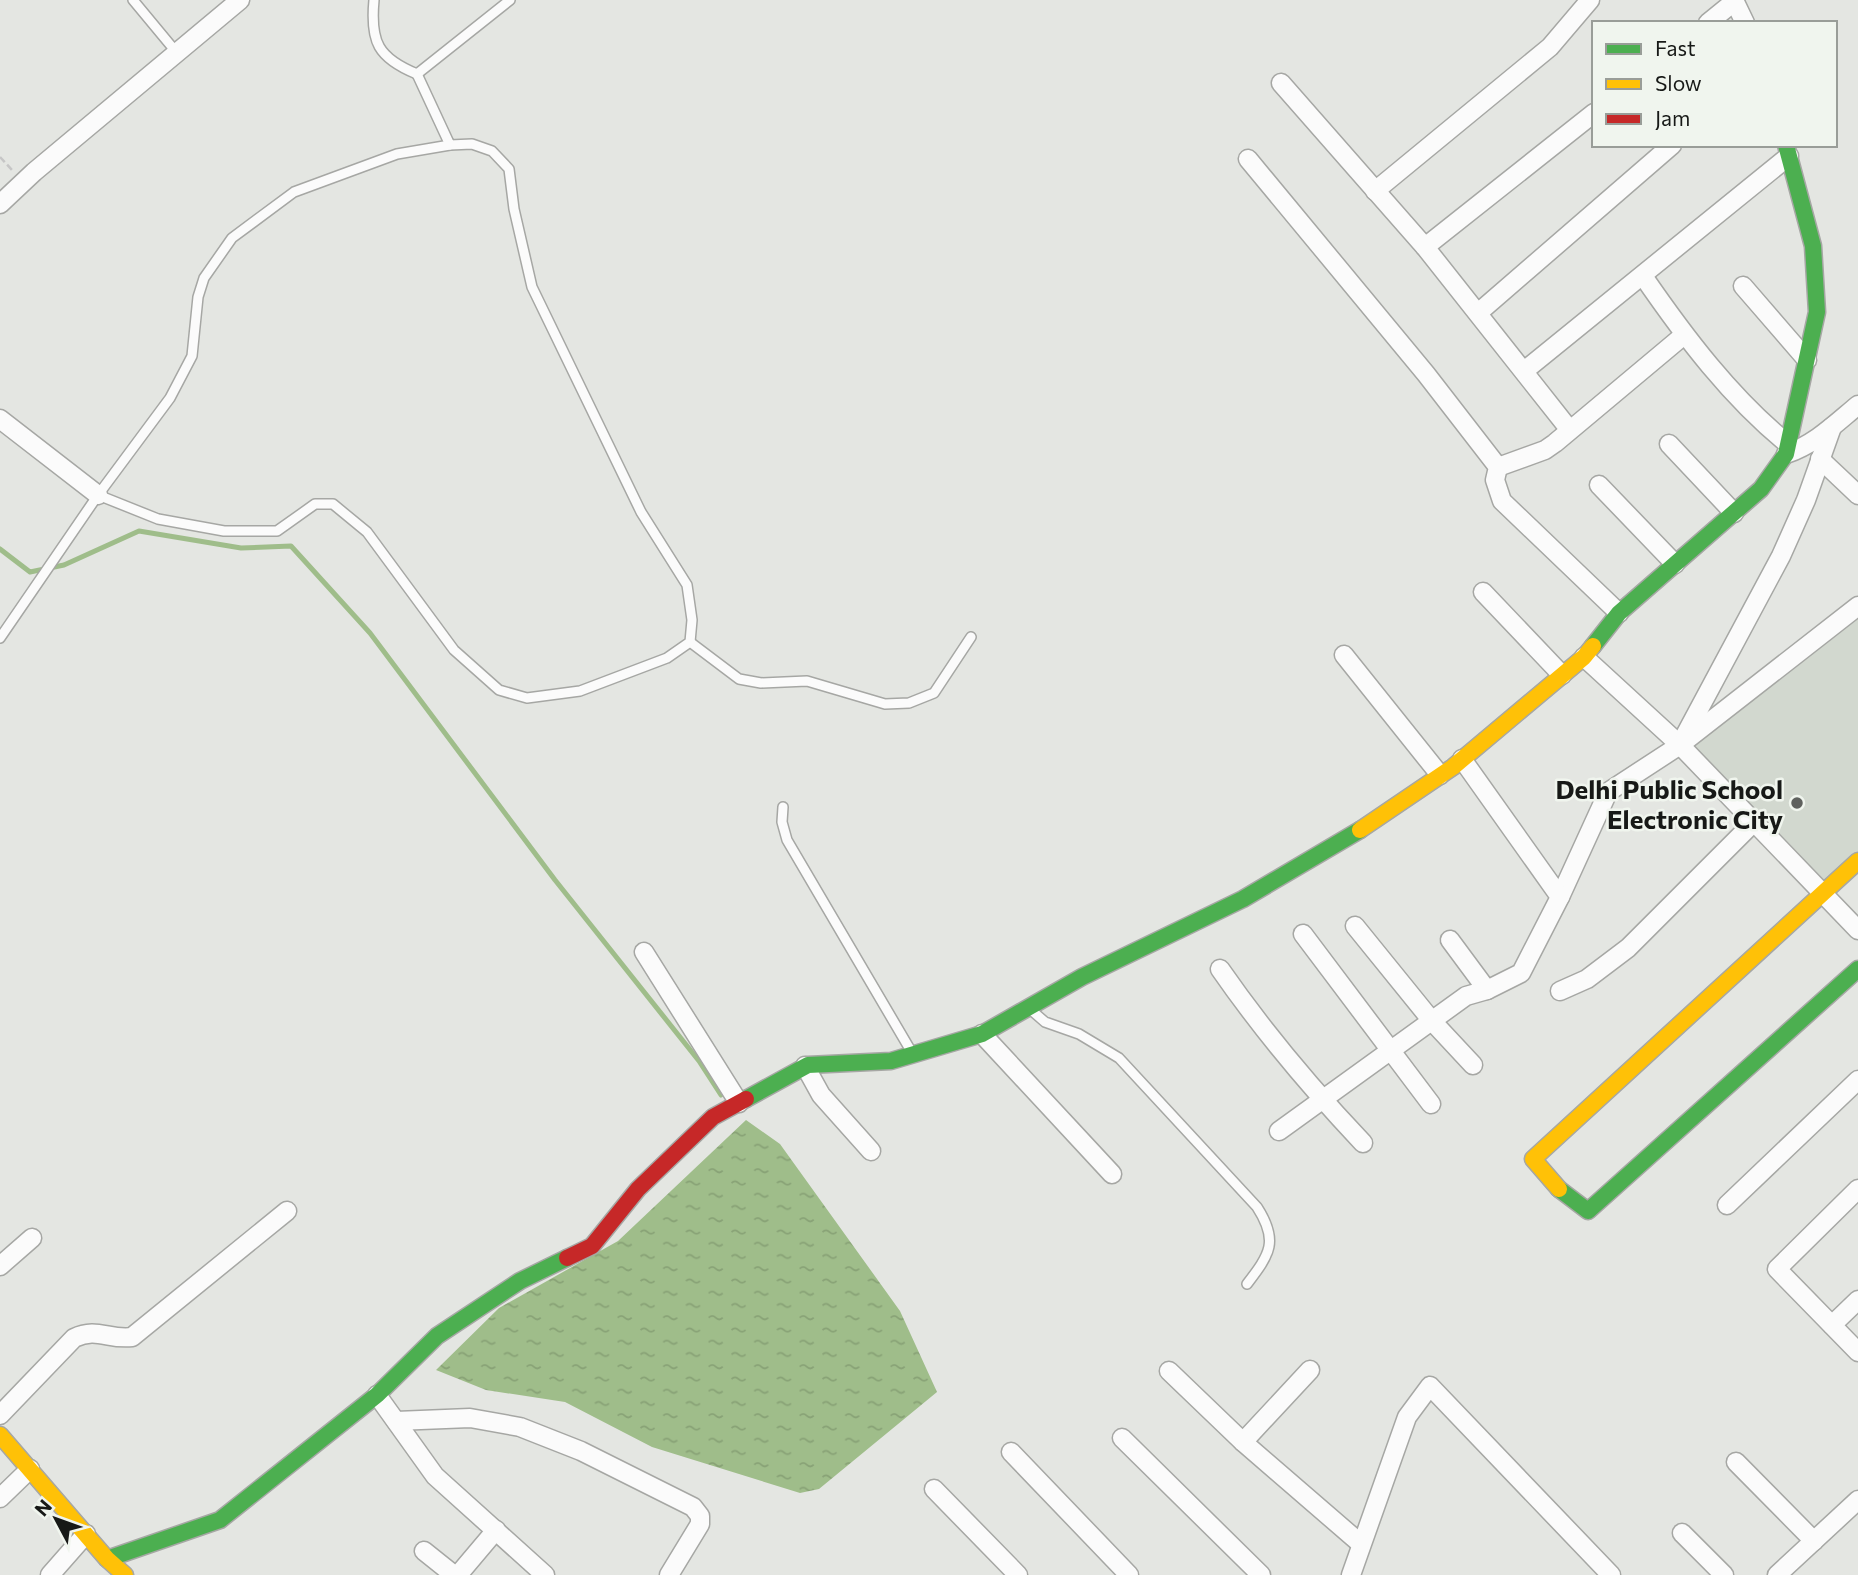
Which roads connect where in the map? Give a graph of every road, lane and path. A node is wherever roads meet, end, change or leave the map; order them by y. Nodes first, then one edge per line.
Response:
1 (134, 0) edge
2 (240, 0) edge
3 (374, 0) edge
4 (510, 0) edge
5 (1590, 0) edge
6 (1735, 1) edge
7 (1710, 21) edge
8 (1744, 21) edge
9 (177, 53) junction
10 (417, 74) junction
11 (1281, 83) dead end
12 (1592, 115) edge
13 (450, 145) junction
14 (1670, 147) edge
15 (1787, 151) edge
16 (1248, 159) dead end
17 (1375, 191) junction
18 (0, 204) edge
19 (1425, 247) junction
20 (1643, 276) junction
21 (1743, 286) dead end
22 (1478, 313) junction
23 (1684, 335) junction
24 (1807, 359) junction
25 (1524, 371) junction
26 (1858, 405) edge
27 (0, 419) edge
28 (1832, 426) junction
29 (1569, 429) junction
30 (1669, 444) dead end
31 (1787, 450) junction
32 (1820, 459) junction
33 (1498, 467) junction
34 (1598, 485) dead end
35 (99, 495) junction
36 (1858, 495) edge
37 (1734, 513) junction
38 (1675, 564) junction
39 (1483, 593) dead end
40 (1858, 606) edge
41 (1619, 613) junction
42 (971, 637) dead end
43 (0, 638) edge
44 (690, 642) junction
45 (1344, 656) dead end
46 (1584, 657) junction
47 (1562, 675) junction
48 (1679, 745) junction
49 (1462, 759) junction
50 (1440, 775) junction
51 (783, 807) dead end
52 (1754, 822) junction
53 (1858, 861) edge
54 (1824, 894) junction
55 (1560, 897) junction
56 (1355, 926) dead end
57 (1858, 930) edge
58 (1303, 934) dead end
59 (1450, 940) dead end
60 (644, 952) dead end
61 (1220, 969) dead end
62 (1858, 969) edge
63 (1487, 990) junction
64 (1560, 991) dead end
65 (1029, 1007) junction
66 (1432, 1021) junction
67 (982, 1034) junction
68 (1390, 1052) junction
69 (912, 1054) junction
70 (1473, 1065) dead end
71 (805, 1066) junction
72 (1858, 1080) edge
73 (1322, 1100) junction
74 (739, 1103) junction
75 (1431, 1104) dead end
76 (1279, 1131) dead end
77 (1363, 1143) dead end
78 (871, 1151) dead end
79 (1112, 1174) dead end
80 (1858, 1189) edge
81 (1727, 1205) dead end
82 (287, 1211) dead end
83 (32, 1238) dead end
84 (0, 1266) edge
85 (1247, 1284) dead end
86 (1858, 1300) edge
87 (1832, 1325) junction
88 (1858, 1352) edge
89 (1310, 1370) dead end
90 (1169, 1371) dead end
91 (377, 1395) junction
92 (0, 1416) edge
93 (396, 1421) junction
94 (0, 1436) edge
95 (1122, 1438) dead end
96 (1243, 1442) junction
97 (1011, 1452) dead end
98 (1735, 1462) dead end
99 (30, 1469) junction
100 (934, 1489) dead end
101 (0, 1498) edge
102 (1858, 1500) edge
103 (496, 1531) junction
104 (1682, 1533) dead end
105 (86, 1534) junction
106 (1814, 1541) junction
107 (1361, 1544) junction
108 (424, 1551) dead end
109 (107, 1559) junction
110 (50, 1575) edge
111 (124, 1575) edge
112 (456, 1575) edge
113 (545, 1575) edge
114 (669, 1575) edge
115 (1018, 1575) edge
116 (1129, 1575) edge
117 (1261, 1575) edge
118 (1350, 1575) edge
119 (1611, 1575) edge
120 (1724, 1575) edge
121 (1777, 1575) edge

1 - 9 lane
2 - 9 street
3 - 10 lane
4 - 10 lane
5 - 17 street
6 - 7 street
6 - 8 street
9 - 18 street
10 - 13 lane
11 - 17 street
12 - 19 street
13 - 35 lane
13 - 44 lane
14 - 22 street
15 - 20 street
15 - 24 street
16 - 33 street
17 - 19 street
19 - 22 street
20 - 23 street
20 - 25 street
21 - 24 street
22 - 25 street
23 - 29 street
23 - 31 street
24 - 31 street
25 - 29 street
26 - 28 street
27 - 35 street
28 - 31 street
28 - 32 street
29 - 33 street
30 - 37 street
31 - 37 street
32 - 36 street
32 - 48 street
33 - 41 street
34 - 38 street
35 - 43 lane
35 - 44 lane
37 - 38 street
38 - 41 street
39 - 47 street
40 - 48 street
41 - 46 street
42 - 44 lane
45 - 50 street
46 - 47 street
46 - 48 street
47 - 49 street
48 - 52 street
48 - 55 street
49 - 50 street
49 - 55 street
50 - 65 street
51 - 69 lane
52 - 54 street
52 - 64 street
53 - 54 street
54 - 57 street
54 - 62 street
55 - 63 street
56 - 66 street
58 - 68 street
59 - 63 street
60 - 74 street
61 - 73 street
63 - 66 street
65 - 67 street
65 - 85 lane
66 - 68 street
66 - 70 street
67 - 69 street
67 - 79 street
68 - 73 street
68 - 75 street
69 - 71 street
71 - 74 street
71 - 78 street
72 - 81 street
73 - 76 street
73 - 77 street
74 - 91 street
80 - 87 street
82 - 92 street
83 - 84 street
86 - 87 street
87 - 88 street
89 - 96 street
90 - 96 street
91 - 93 street
91 - 109 street
93 - 103 street
93 - 114 street
94 - 99 street
95 - 117 street
96 - 107 street
97 - 116 street
98 - 106 street
99 - 101 street
99 - 105 street
100 - 115 street
102 - 106 street
103 - 112 street
103 - 113 street
104 - 120 street
105 - 109 street
105 - 110 street
106 - 121 street
107 - 118 street
107 - 119 street
108 - 112 street
109 - 111 street

